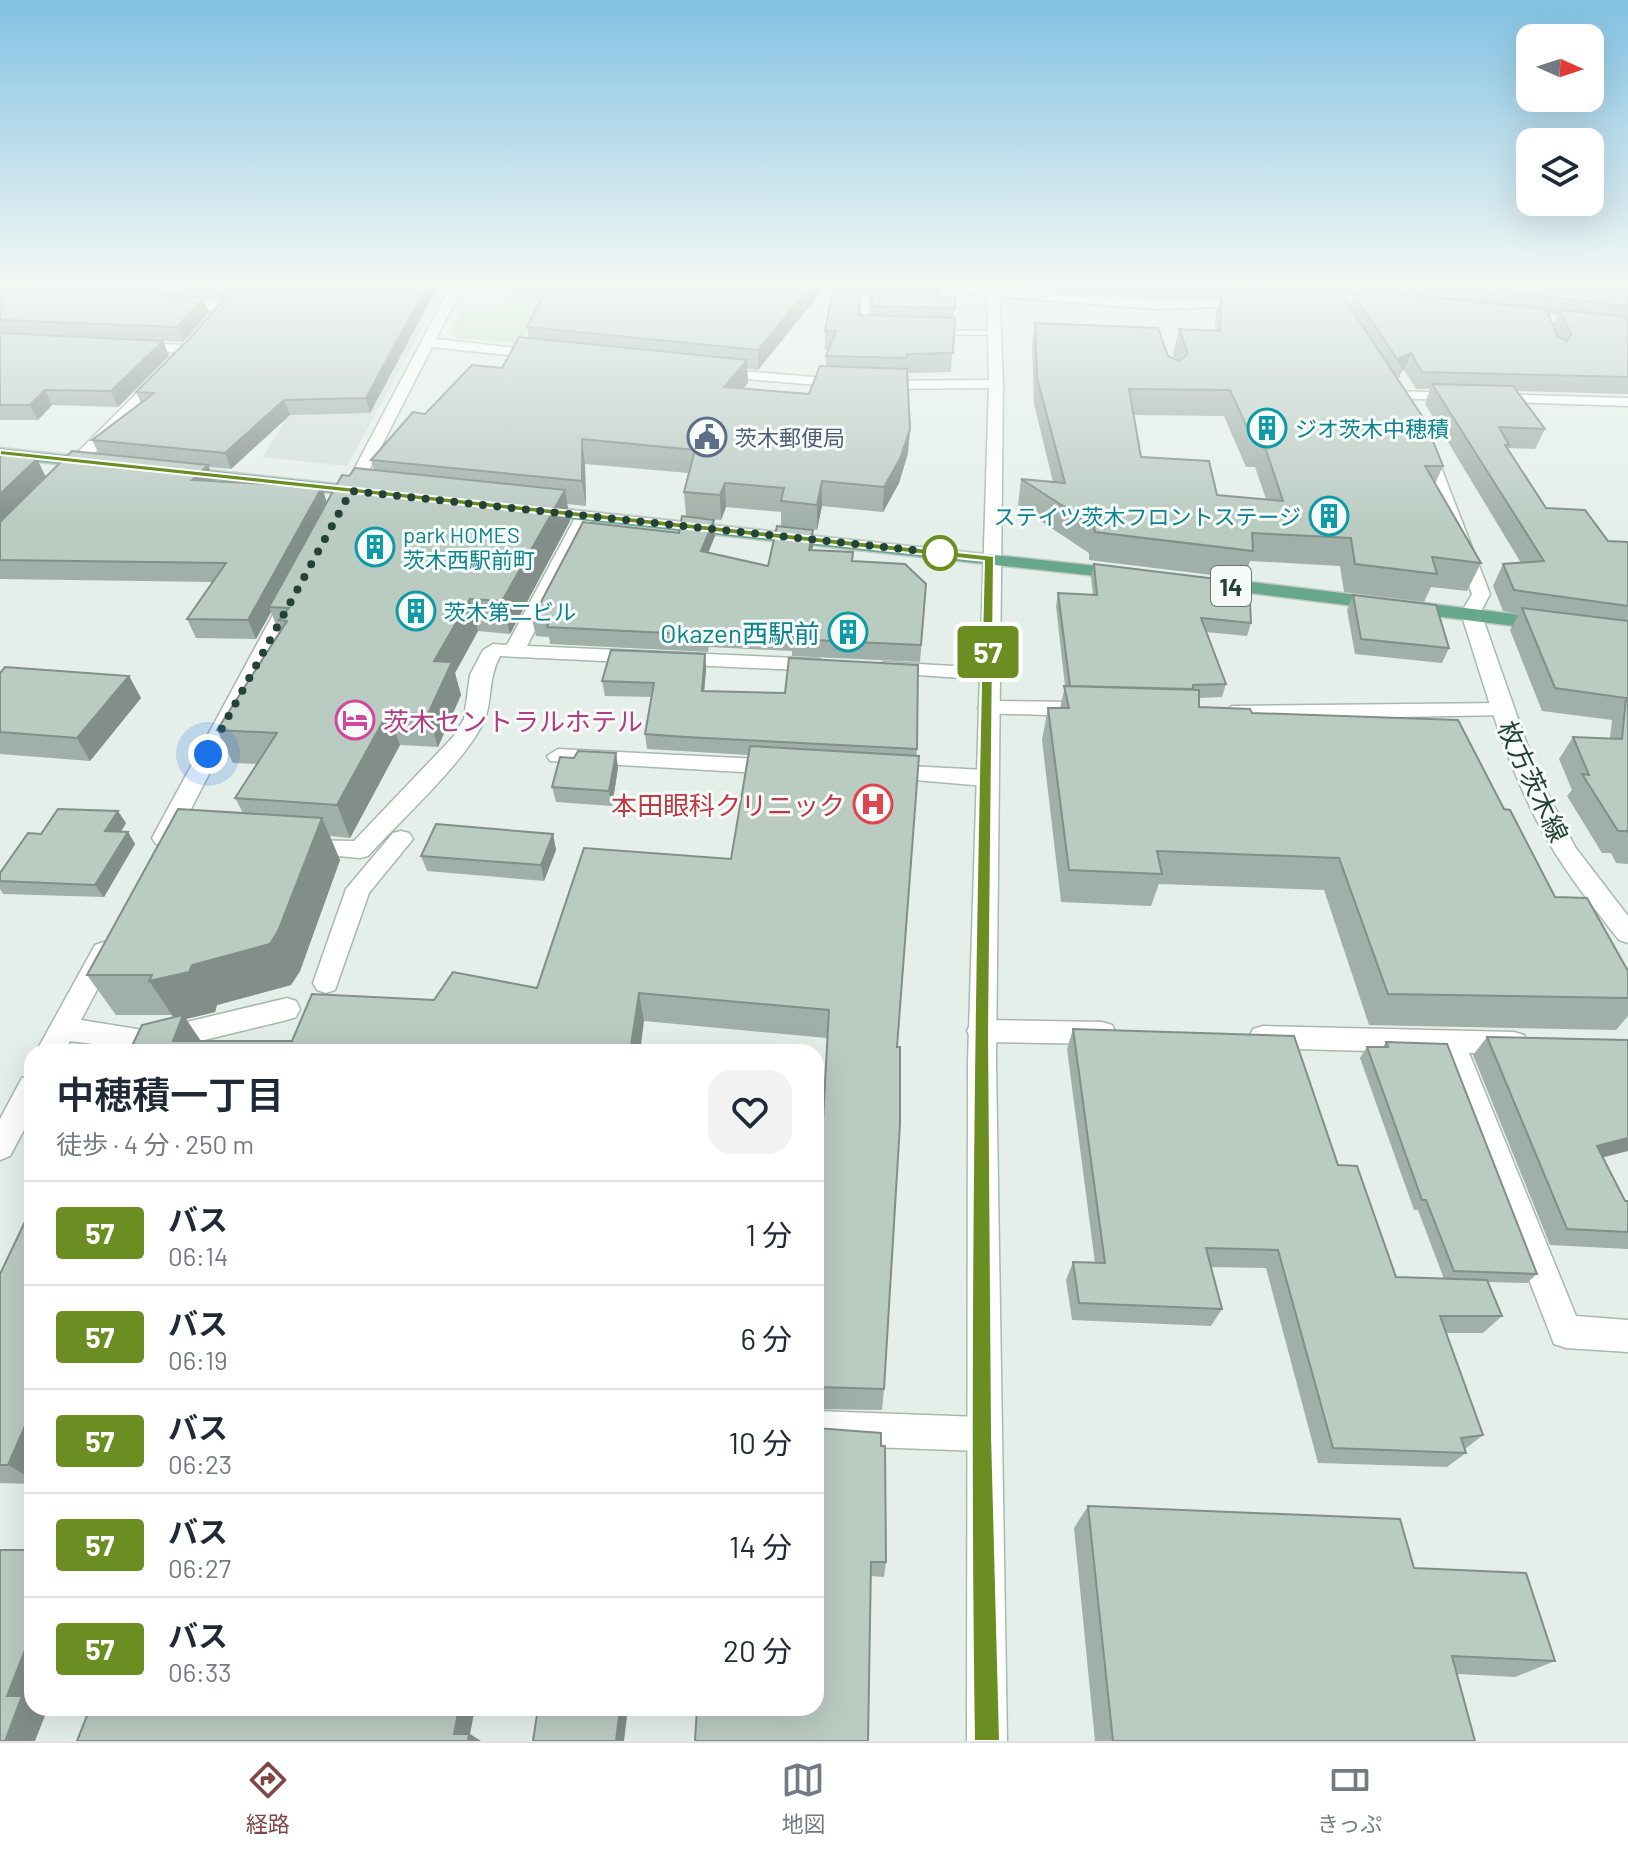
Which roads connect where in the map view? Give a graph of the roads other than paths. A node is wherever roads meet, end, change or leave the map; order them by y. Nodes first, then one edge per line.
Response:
1 (175, 363) edge
2 (417, 363) edge
3 (995, 363) edge
4 (706, 372) edge
5 (996, 384) junction
6 (1628, 402) edge
7 (0, 453) edge
8 (79, 462) junction
9 (109, 465) edge
10 (155, 470) edge
11 (53, 485) edge
12 (351, 491) junction
13 (382, 494) edge
14 (522, 509) edge
15 (585, 516) junction
16 (336, 517) edge
17 (990, 558) junction
18 (1145, 576) edge
19 (301, 579) edge
20 (1192, 581) edge
21 (1471, 613) junction
22 (1565, 627) edge
23 (514, 651) junction
24 (839, 666) edge
25 (870, 668) edge
26 (988, 674) junction
27 (988, 708) junction
28 (1098, 710) edge
29 (1502, 710) junction
30 (1204, 713) edge
31 (558, 756) edge
32 (808, 768) edge
33 (871, 771) edge
34 (985, 778) junction
35 (165, 836) junction
36 (195, 838) edge
37 (285, 844) edge
38 (360, 850) junction
39 (150, 863) edge
40 (114, 932) edge
41 (1628, 933) edge
42 (326, 983) dead end
43 (287, 1009) dead end
44 (981, 1031) junction
45 (1133, 1034) edge
46 (1229, 1037) edge
47 (56, 1040) edge
48 (1451, 1042) junction
49 (1539, 1043) edge
50 (24, 1102) edge
51 (0, 1147) edge
52 (1628, 1336) edge
53 (824, 1428) edge
54 (980, 1434) junction
55 (987, 1741) edge

1 - 8 street
2 - 12 street
3 - 5 street
4 - 5 street
5 - 17 street
6 - 21 street
7 - 8 main road
8 - 9 main road
8 - 11 street
10 - 12 main road
12 - 13 main road
12 - 16 street
14 - 15 main road
15 - 17 main road
15 - 23 street
17 - 18 main road
17 - 26 street
19 - 35 street
20 - 21 main road, 14
21 - 22 main road, 14
21 - 29 street, 枚方茨木線
23 - 24 street
23 - 38 street
25 - 26 street
26 - 27 street
27 - 28 street
27 - 34 street
29 - 30 street
29 - 41 street, 枚方茨木線
31 - 32 street
33 - 34 street
34 - 44 street
35 - 36 street
35 - 39 street
37 - 38 street
38 - 42 street
40 - 47 street
43 - 47 street
44 - 45 street
44 - 54 street
46 - 48 street
48 - 49 street
48 - 52 street
50 - 51 street
53 - 54 street
54 - 55 street

